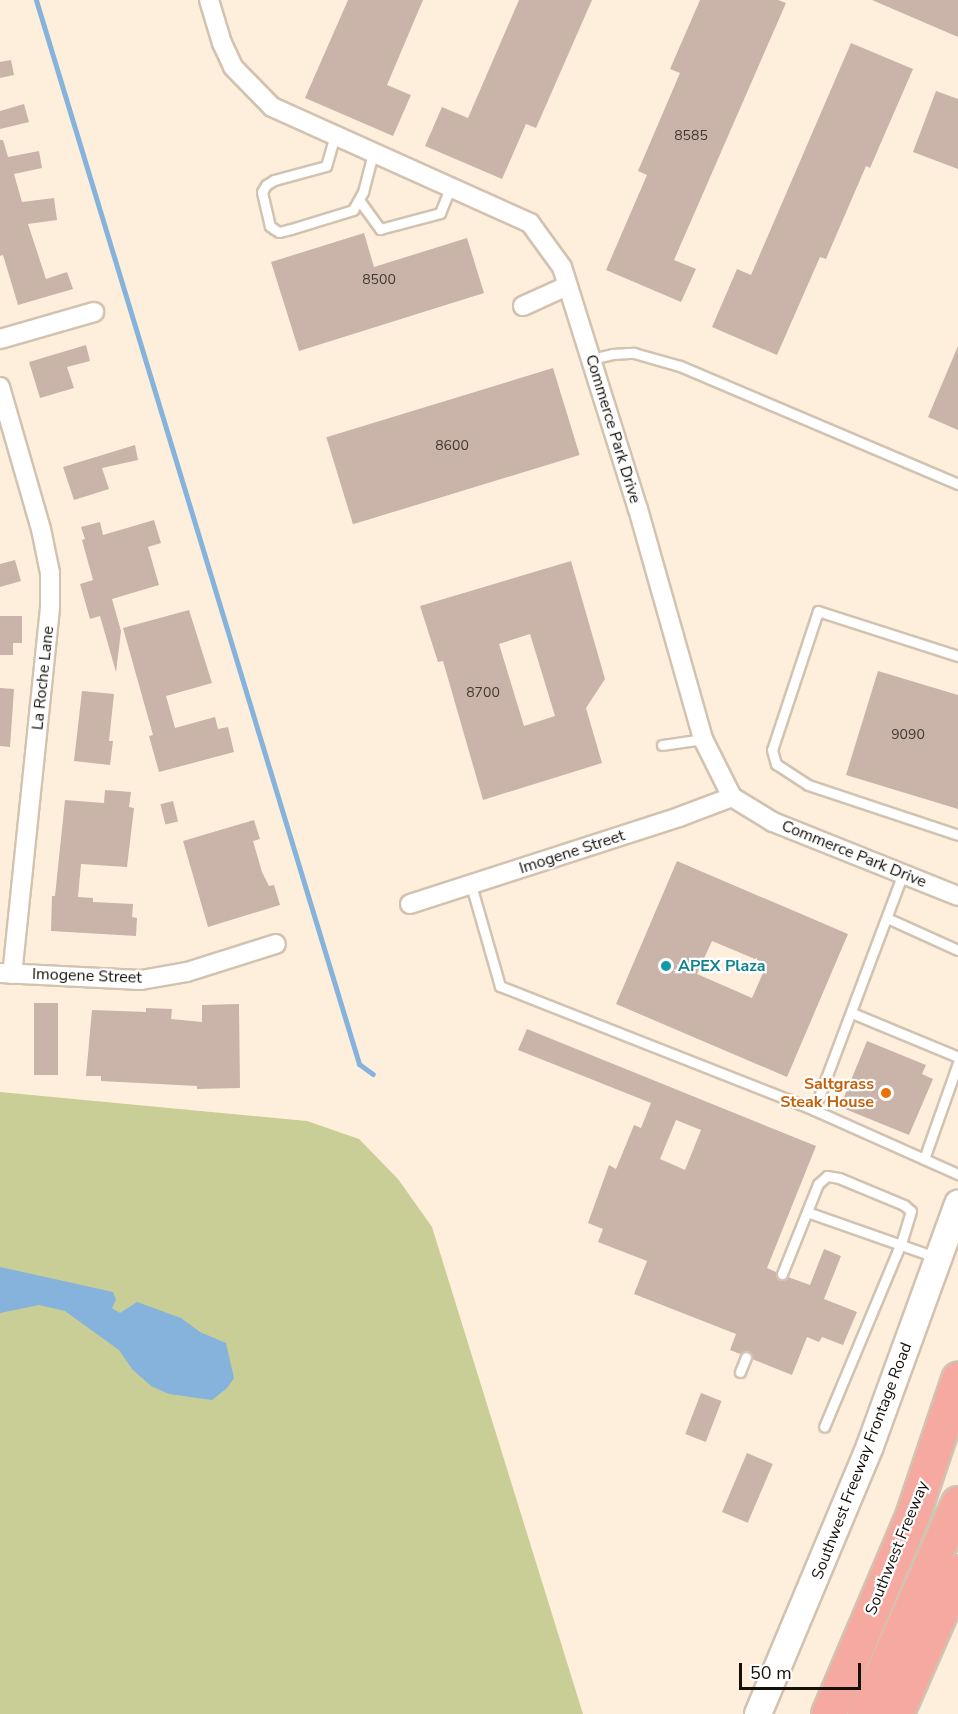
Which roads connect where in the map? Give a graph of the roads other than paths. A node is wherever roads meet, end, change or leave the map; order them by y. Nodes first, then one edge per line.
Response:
1 (209, 0) edge
2 (335, 135) junction
3 (373, 153) junction
4 (450, 188) junction
5 (359, 200) junction
6 (567, 285) junction
7 (523, 306) dead end
8 (94, 312) dead end
9 (0, 339) edge
10 (591, 359) junction
11 (0, 387) edge
12 (5, 425) edge
13 (958, 484) edge
14 (958, 656) edge
15 (703, 739) junction
16 (662, 745) dead end
17 (732, 796) junction
18 (958, 835) edge
19 (903, 873) junction
20 (471, 885) junction
21 (958, 896) edge
22 (410, 904) dead end
23 (887, 918) junction
24 (276, 944) dead end
25 (958, 950) edge
26 (6, 973) edge
27 (852, 1013) junction
28 (958, 1057) edge
29 (958, 1064) edge
30 (814, 1110) junction
31 (924, 1159) junction
32 (958, 1174) edge
33 (958, 1204) edge
34 (807, 1212) junction
35 (901, 1243) junction
36 (939, 1258) junction
37 (782, 1274) dead end
38 (746, 1357) dead end
39 (740, 1372) dead end
40 (958, 1379) edge
41 (824, 1426) dead end
42 (958, 1503) edge
43 (958, 1572) edge
44 (758, 1714) edge
45 (828, 1714) edge
46 (864, 1714) edge
47 (896, 1714) edge

1 - 2 street, Commerce Park Drive
2 - 3 street, Commerce Park Drive
2 - 5 lane
3 - 4 street, Commerce Park Drive
3 - 5 lane
4 - 5 lane
4 - 6 street, Commerce Park Drive
6 - 7 street
6 - 10 street, Commerce Park Drive
8 - 9 street
10 - 13 lane
10 - 15 street, Commerce Park Drive
11 - 12 street, La Roche Lane
12 - 26 street, La Roche Lane
14 - 18 lane
15 - 16 lane
15 - 17 street, Commerce Park Drive
17 - 19 street, Commerce Park Drive
17 - 20 street, Imogene Street
19 - 21 street, Commerce Park Drive
19 - 23 lane
20 - 22 street, Imogene Street
20 - 30 lane
23 - 25 lane
23 - 27 lane
24 - 26 street, Imogene Street
27 - 28 lane
27 - 30 lane
29 - 31 lane
30 - 31 lane
31 - 32 lane
33 - 36 main road, Southwest Freeway Frontage Road
34 - 35 lane
34 - 35 lane
34 - 37 lane
35 - 36 lane
35 - 41 lane
36 - 44 main road, Southwest Freeway Frontage Road
38 - 39 lane
40 - 45 highway, Southwest Freeway
42 - 46 highway
43 - 47 highway

